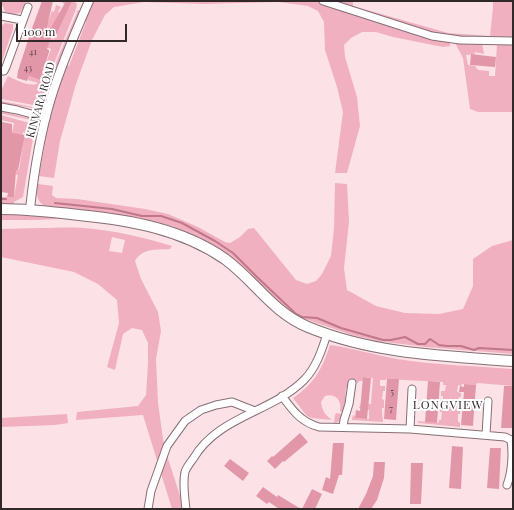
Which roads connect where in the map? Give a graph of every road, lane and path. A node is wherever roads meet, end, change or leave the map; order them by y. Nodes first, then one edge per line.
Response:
1 (88, 1) edge
2 (323, 1) edge
3 (28, 7) dead end
4 (1, 16) edge
5 (22, 20) junction
6 (513, 41) edge
7 (1, 71) edge
8 (1, 107) edge
9 (46, 118) junction
10 (1, 209) edge
11 (30, 209) junction
12 (327, 334) junction
13 (513, 361) edge
14 (352, 383) dead end
15 (412, 390) dead end
16 (282, 396) junction
17 (488, 401) dead end
18 (255, 411) junction
19 (343, 427) junction
20 (410, 428) junction
21 (486, 435) junction
22 (507, 485) dead end
23 (148, 509) edge
24 (186, 509) edge

1 - 9 street, KINVARA ROAD
2 - 6 street
3 - 5 street
4 - 5 street
5 - 7 street
8 - 9 street
9 - 11 street, KINVARA ROAD
10 - 11 main road
11 - 12 main road
12 - 13 main road
12 - 16 street
14 - 19 street
15 - 20 street
16 - 18 street
16 - 19 street
17 - 21 street
18 - 23 street
18 - 24 street
19 - 20 street
20 - 21 street
21 - 22 street

